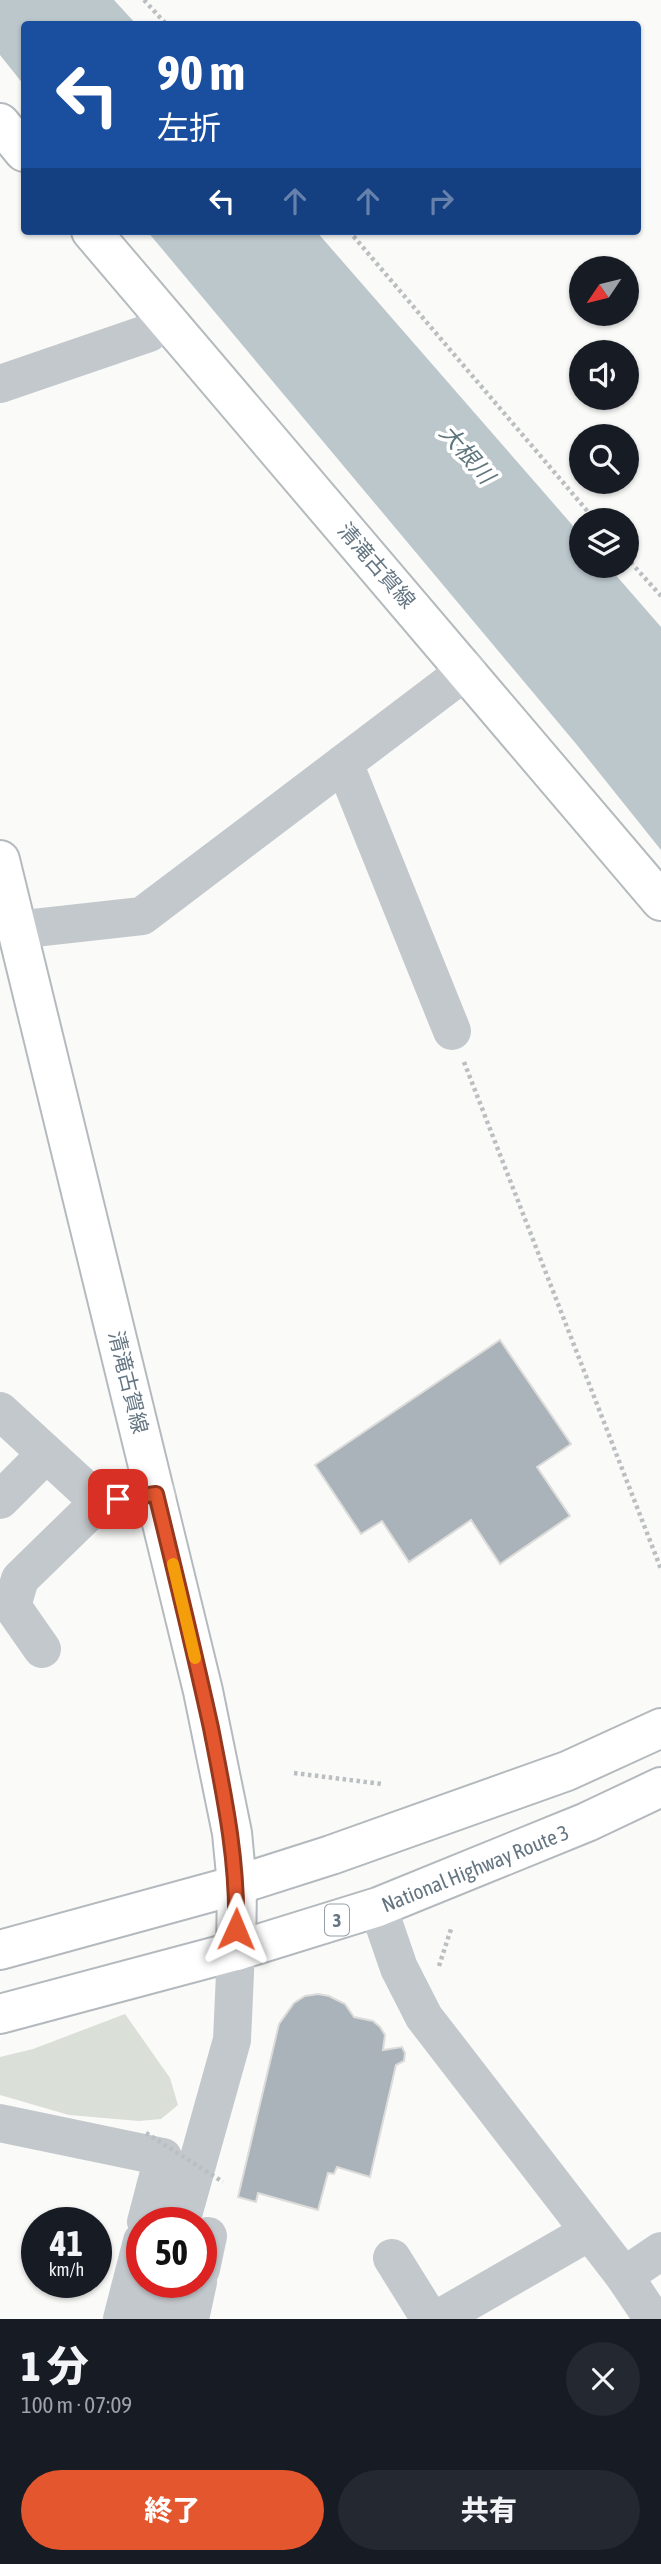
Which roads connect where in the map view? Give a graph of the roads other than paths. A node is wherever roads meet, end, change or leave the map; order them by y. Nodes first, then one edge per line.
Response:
1 (0, 123) edge
2 (21, 148) edge
3 (94, 235) edge
4 (166, 320) junction
5 (0, 384) edge
6 (467, 670) junction
7 (344, 763) junction
8 (0, 860) edge
9 (661, 901) edge
10 (16, 930) junction
11 (452, 1031) road end
12 (0, 1411) edge
13 (46, 1454) junction
14 (156, 1494) junction
15 (0, 1500) edge
16 (99, 1502) junction
17 (41, 1648) dead end
18 (661, 1728) edge
19 (661, 1787) edge
20 (237, 1885) junction
21 (378, 1907) junction
22 (0, 1950) edge
23 (236, 1951) junction
24 (0, 2014) edge
25 (0, 2123) edge
26 (150, 2207) edge
27 (203, 2207) edge
28 (589, 2232) junction
29 (661, 2251) edge
30 (392, 2258) dead end
31 (624, 2276) junction
32 (127, 2298) edge
33 (162, 2298) edge
34 (195, 2298) edge
35 (122, 2319) edge
36 (157, 2319) edge
37 (190, 2319) edge
38 (430, 2319) edge
39 (438, 2319) edge
40 (653, 2319) edge

1 - 2 main road
3 - 4 main road, 清滝古賀線
4 - 5 street
4 - 6 main road, 清滝古賀線
6 - 7 street
6 - 9 main road, 清滝古賀線
7 - 10 street
7 - 11 street
8 - 10 main road, 清滝古賀線
10 - 14 main road, 清滝古賀線
12 - 13 street
13 - 15 street
13 - 16 street
14 - 16 street
14 - 20 main road, 清滝古賀線
16 - 17 street
18 - 20 main road
19 - 21 main road, National Highway Route 3 / 3
20 - 22 main road
20 - 23 main road, 清滝古賀線
21 - 23 main road, National Highway Route 3 / 3
21 - 28 street
23 - 24 main road, National Highway Route 3 / 3
23 - 27 street
25 - 26 street
28 - 31 street
28 - 39 street
29 - 31 street
30 - 38 street
31 - 40 street
32 - 35 street
33 - 36 street
34 - 37 street

